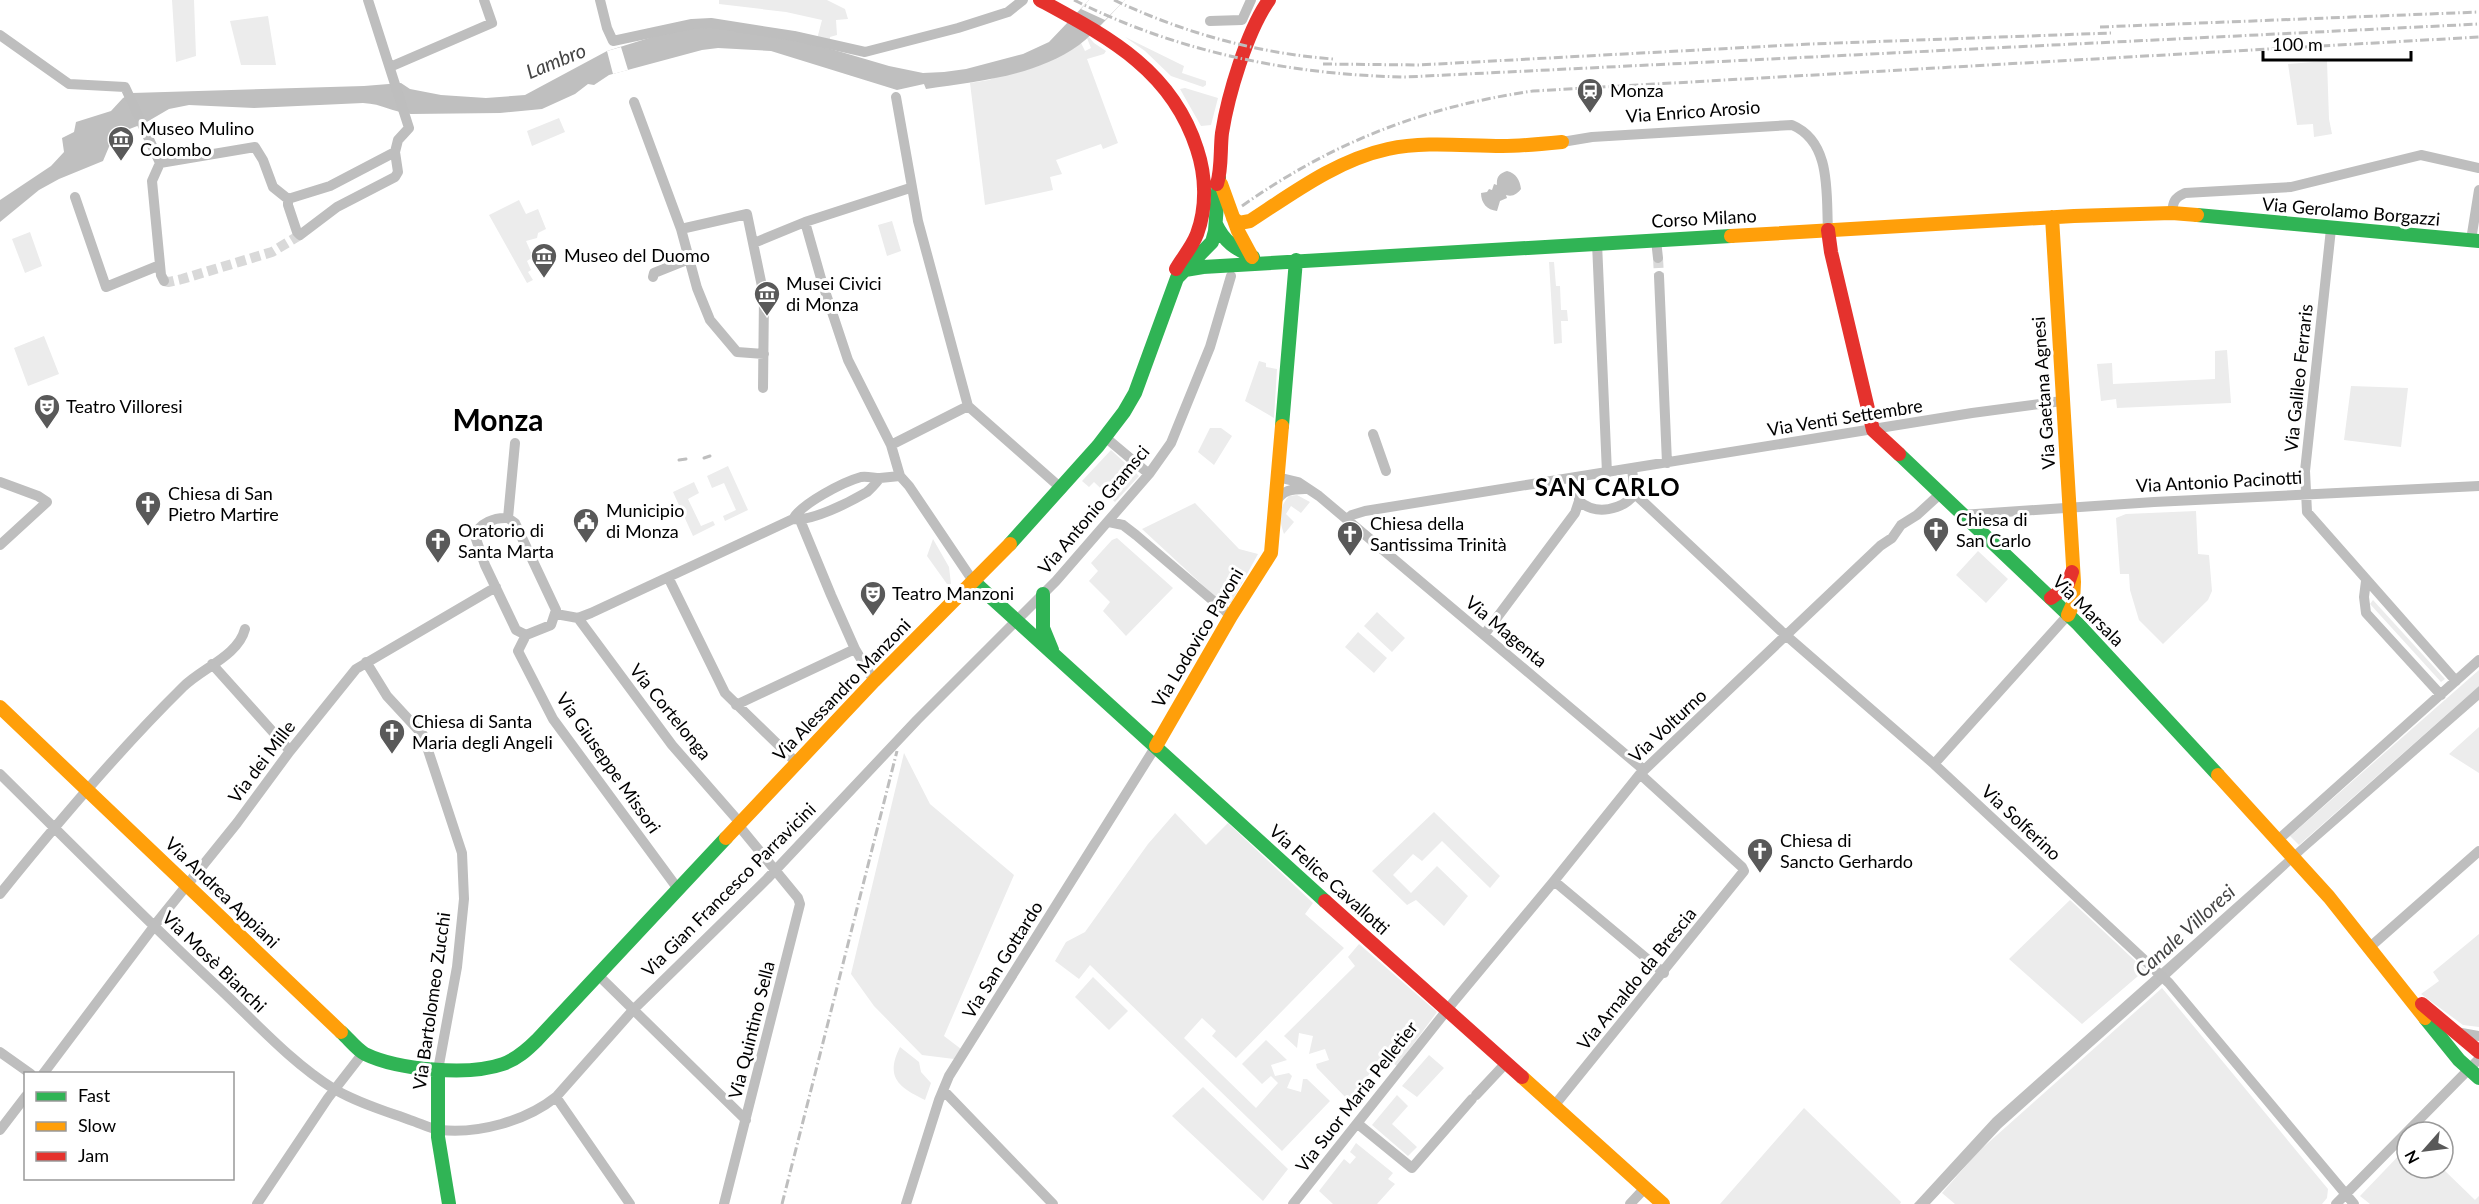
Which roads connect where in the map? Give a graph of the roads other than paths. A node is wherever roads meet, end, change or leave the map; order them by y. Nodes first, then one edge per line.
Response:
1 (368, 0) edge
2 (484, 0) edge
3 (600, 0) edge
4 (1023, 0) edge
5 (1040, 0) edge
6 (1250, 0) edge
7 (1269, 0) edge
8 (1210, 21) dead end
9 (0, 35) edge
10 (390, 67) junction
11 (896, 97) dead end
12 (634, 102) dead end
13 (1562, 142) joint
14 (395, 152) junction
15 (160, 163) junction
16 (2479, 168) edge
17 (1219, 178) junction
18 (1204, 181) junction
19 (910, 188) junction
20 (2479, 190) edge
21 (75, 196) dead end
22 (1211, 196) junction
23 (288, 199) junction
24 (2172, 213) junction
25 (1211, 217) junction
26 (2052, 217) junction
27 (1233, 218) junction
28 (805, 222) junction
29 (681, 229) junction
30 (2331, 229) junction
31 (1828, 230) junction
32 (1656, 240) junction
33 (2475, 241) edge
34 (1194, 242) junction
35 (754, 243) junction
36 (1597, 243) junction
37 (1199, 257) junction
38 (1658, 258) tunnel mouth
39 (689, 259) junction
40 (1257, 260) junction
41 (1296, 260) junction
42 (160, 265) junction
43 (1231, 271) junction
44 (1181, 273) junction
45 (1659, 276) tunnel mouth
46 (653, 277) dead end
47 (164, 281) dead end
48 (1173, 289) junction
49 (764, 354) junction
50 (763, 388) dead end
51 (2062, 401) junction
52 (968, 406) junction
53 (1873, 429) junction
54 (1373, 434) dead end
55 (1105, 437) junction
56 (515, 443) dead end
57 (891, 445) junction
58 (1667, 463) junction
59 (1632, 469) junction
60 (1386, 471) dead end
61 (1607, 473) junction
62 (1149, 474) junction
63 (900, 476) junction
64 (1277, 477) junction
65 (1578, 478) junction
66 (0, 482) edge
67 (2479, 486) edge
68 (1062, 489) junction
69 (1305, 489) junction
70 (2305, 493) junction
71 (1635, 494) junction
72 (1940, 494) junction
73 (1579, 501) junction
74 (1276, 502) junction
75 (2069, 507) junction
76 (1961, 515) junction
77 (508, 518) junction
78 (1347, 519) junction
79 (796, 520) junction
80 (1109, 522) junction
81 (0, 544) edge
82 (2072, 567) junction
83 (669, 579) junction
84 (973, 581) junction
85 (2366, 581) junction
86 (496, 587) junction
87 (1043, 594) junction
88 (2051, 598) junction
89 (556, 614) junction
90 (2068, 615) junction
91 (1231, 616) junction
92 (578, 618) junction
93 (1017, 621) junction
94 (245, 629) dead end
95 (526, 635) junction
96 (1484, 635) junction
97 (1787, 636) junction
98 (855, 649) junction
99 (1054, 654) junction
100 (2479, 660) edge
101 (366, 662) junction
102 (212, 664) junction
103 (874, 681) junction
104 (2452, 684) junction
105 (2440, 695) junction
106 (736, 705) junction
107 (0, 707) edge
108 (1155, 746) junction
109 (290, 752) junction
110 (797, 763) junction
111 (1934, 764) junction
112 (1642, 772) junction
113 (0, 774) edge
114 (86, 789) junction
115 (740, 825) junction
116 (54, 827) junction
117 (2278, 840) junction
118 (2479, 851) edge
119 (775, 871) junction
120 (1744, 871) joint
121 (1554, 882) junction
122 (187, 884) junction
123 (678, 889) junction
124 (0, 894) edge
125 (154, 927) junction
126 (2370, 947) junction
127 (1664, 973) junction
128 (598, 975) junction
129 (2400, 985) junction
130 (633, 1010) junction
131 (1447, 1010) junction
132 (2454, 1031) junction
133 (2479, 1036) edge
134 (0, 1052) edge
135 (2479, 1052) edge
136 (363, 1053) junction
137 (1506, 1063) junction
138 (2476, 1069) edge
139 (438, 1070) junction
140 (28, 1072) edge
141 (45, 1072) edge
142 (335, 1089) junction
143 (943, 1090) junction
144 (556, 1097) junction
145 (24, 1099) edge
146 (1554, 1106) junction
147 (746, 1120) junction
148 (1358, 1124) junction
149 (0, 1130) edge
150 (437, 1130) junction
151 (1645, 1188) junction
152 (2345, 1195) junction
153 (257, 1204) edge
154 (449, 1204) edge
155 (630, 1204) edge
156 (724, 1204) edge
157 (906, 1204) edge
158 (1053, 1204) edge
159 (1293, 1204) edge
160 (1630, 1204) edge
161 (1662, 1204) edge
162 (2336, 1204) edge
163 (2354, 1204) edge

1 - 10 street
2 - 10 street
3 - 4 street
5 - 18 street
6 - 8 street
7 - 17 street
9 - 15 street
10 - 14 street
11 - 19 street
12 - 29 street
13 - 27 street, Via Enrico Arosio
13 - 31 street, Via Enrico Arosio
14 - 23 street
14 - 23 street
15 - 23 street
15 - 42 street
16 - 24 street
17 - 22 street
17 - 25 street
17 - 27 street
18 - 22 street
18 - 25 street
19 - 28 street
19 - 52 street
20 - 33 street
21 - 42 street
22 - 25 street
24 - 26 street, Corso Milano
24 - 30 street, Via Gerolamo Borgazzi
25 - 34 street
25 - 37 street, Via Alessandro Manzoni
25 - 40 street, Corso Milano
26 - 31 street, Corso Milano
26 - 51 street, Via Gaetana Agnesi
27 - 40 street
28 - 35 street
28 - 57 street
29 - 35 street
29 - 39 street
30 - 33 street, Via Gerolamo Borgazzi
30 - 70 street, Via Galileo Ferraris
31 - 32 street, Corso Milano
31 - 53 street
32 - 36 street, Corso Milano
32 - 38 street
34 - 37 street
34 - 48 street
35 - 49 street
36 - 41 street, Corso Milano
36 - 61 street
37 - 43 street
37 - 44 street, Via Alessandro Manzoni
39 - 46 street
39 - 49 street
40 - 41 street, Corso Milano
40 - 43 street, Corso Milano
41 - 64 street
42 - 47 street
43 - 44 street
43 - 62 street, Via Antonio Gramsci
44 - 48 street, Via Alessandro Manzoni
45 - 58 street
48 - 55 street, Via Alessandro Manzoni
49 - 50 street
51 - 53 street, Via Venti Settembre
51 - 75 street, Via Gaetana Agnesi
52 - 57 street
52 - 68 street
53 - 58 street, Via Venti Settembre
53 - 72 street, Via Marsala
54 - 60 street
55 - 62 street
55 - 68 street, Via Alessandro Manzoni
56 - 77 street
57 - 63 street
58 - 59 street, Via Venti Settembre
59 - 61 street, Via Venti Settembre
59 - 71 street
61 - 65 street, Via Venti Settembre
62 - 80 street, Via Antonio Gramsci
63 - 79 street
63 - 84 street
64 - 69 street, Via Magenta
64 - 74 street
65 - 73 street
65 - 78 street
66 - 81 street
67 - 70 street, Via Antonio Pacinotti
68 - 84 street, Via Alessandro Manzoni
69 - 74 street
69 - 78 street, Via Magenta
70 - 75 street, Via Antonio Pacinotti
70 - 85 street, Via Galileo Ferraris
71 - 73 street
71 - 97 street, Via Solferino
72 - 76 street, Via Marsala
72 - 97 street, Via Volturno
73 - 96 street
74 - 91 street, Via Lodovico Pavoni
75 - 76 street, Via Antonio Pacinotti
75 - 82 street, Via Gaetana Agnesi
76 - 88 street, Via Marsala
77 - 86 street
77 - 89 street
78 - 96 street, Via Magenta
79 - 83 street
79 - 98 street
80 - 87 street, Via Antonio Gramsci
80 - 91 street
82 - 88 street
82 - 90 street, Via Gaetana Agnesi
83 - 92 street
83 - 106 street
84 - 93 street, Via Felice Cavallotti
84 - 103 street, Via Alessandro Manzoni
85 - 104 street, Via Galileo Ferraris
85 - 105 street
86 - 95 street
86 - 101 street, Via dei Mille
87 - 93 street, Via Antonio Gramsci
87 - 99 street
88 - 90 street, Via Marsala
89 - 92 street
89 - 95 street
90 - 111 street
90 - 117 street, Via Marsala
91 - 108 street, Via Lodovico Pavoni
92 - 115 street, Via Cortelonga
93 - 99 street, Via Felice Cavallotti
93 - 119 street, Via Gian Francesco Parravicini
94 - 102 street
95 - 123 street, Via Giuseppe Missori
96 - 112 street, Via Magenta
97 - 111 street, Via Solferino
97 - 112 street, Via Volturno
98 - 103 street
98 - 106 street
99 - 108 street, Via Felice Cavallotti
100 - 104 street
101 - 109 street, Via dei Mille
101 - 139 street, Via Bartolomeo Zucchi
102 - 109 street
102 - 114 street
103 - 110 street, Via Alessandro Manzoni
104 - 105 street
105 - 117 street
106 - 110 street
107 - 114 street, Via Andrea Appiani
108 - 131 street, Via Felice Cavallotti
108 - 143 street, Via San Gottardo
109 - 122 street, Via dei Mille
110 - 115 street, Via Alessandro Manzoni
111 - 152 street, Via Solferino
112 - 120 street, Via Magenta
112 - 121 street, Via Volturno
113 - 116 street, Via Mosè Bianchi
114 - 116 street
114 - 122 street, Via Andrea Appiani
115 - 119 street, Via Cortelonga
115 - 123 street, Via Alessandro Manzoni
116 - 124 street
116 - 125 street, Via Mosè Bianchi
117 - 126 street, Via Marsala
118 - 126 street
119 - 130 street, Via Gian Francesco Parravicini
119 - 147 street, Via Quintino Sella
120 - 127 street, Via Arnaldo da Brescia
121 - 127 street
121 - 131 street, Via Volturno
122 - 125 street, Via dei Mille
122 - 136 street, Via Andrea Appiani
123 - 128 street, Via Alessandro Manzoni
125 - 141 street, Via dei Mille
125 - 142 street, Via Mosè Bianchi
126 - 129 street, Via Marsala
127 - 146 street, Via Arnaldo da Brescia
128 - 130 street
128 - 139 street, Via Alessandro Manzoni
129 - 132 street, Via Marsala
129 - 138 street, Via Marsala
130 - 144 street, Via Gian Francesco Parravicini
130 - 147 street
131 - 137 street, Via Felice Cavallotti
131 - 148 street, Via Suor Maria Pelletier
132 - 133 street
132 - 135 street, Via Marsala
134 - 140 street
136 - 139 street, Via Andrea Appiani
136 - 142 street
137 - 146 street, Via Felice Cavallotti
137 - 148 street
138 - 152 street
139 - 150 street, Via Bartolomeo Zucchi
142 - 150 street, Via Mosè Bianchi
142 - 153 street
143 - 157 street, Via San Gottardo
143 - 158 street
144 - 150 street, Via Gian Francesco Parravicini
144 - 155 street
145 - 149 street
146 - 151 street, Via Felice Cavallotti
147 - 156 street, Via Quintino Sella
148 - 159 street, Via Suor Maria Pelletier
150 - 154 street, Via Bartolomeo Zucchi
151 - 160 street
151 - 161 street, Via Felice Cavallotti
152 - 162 street
152 - 163 street, Via Solferino

